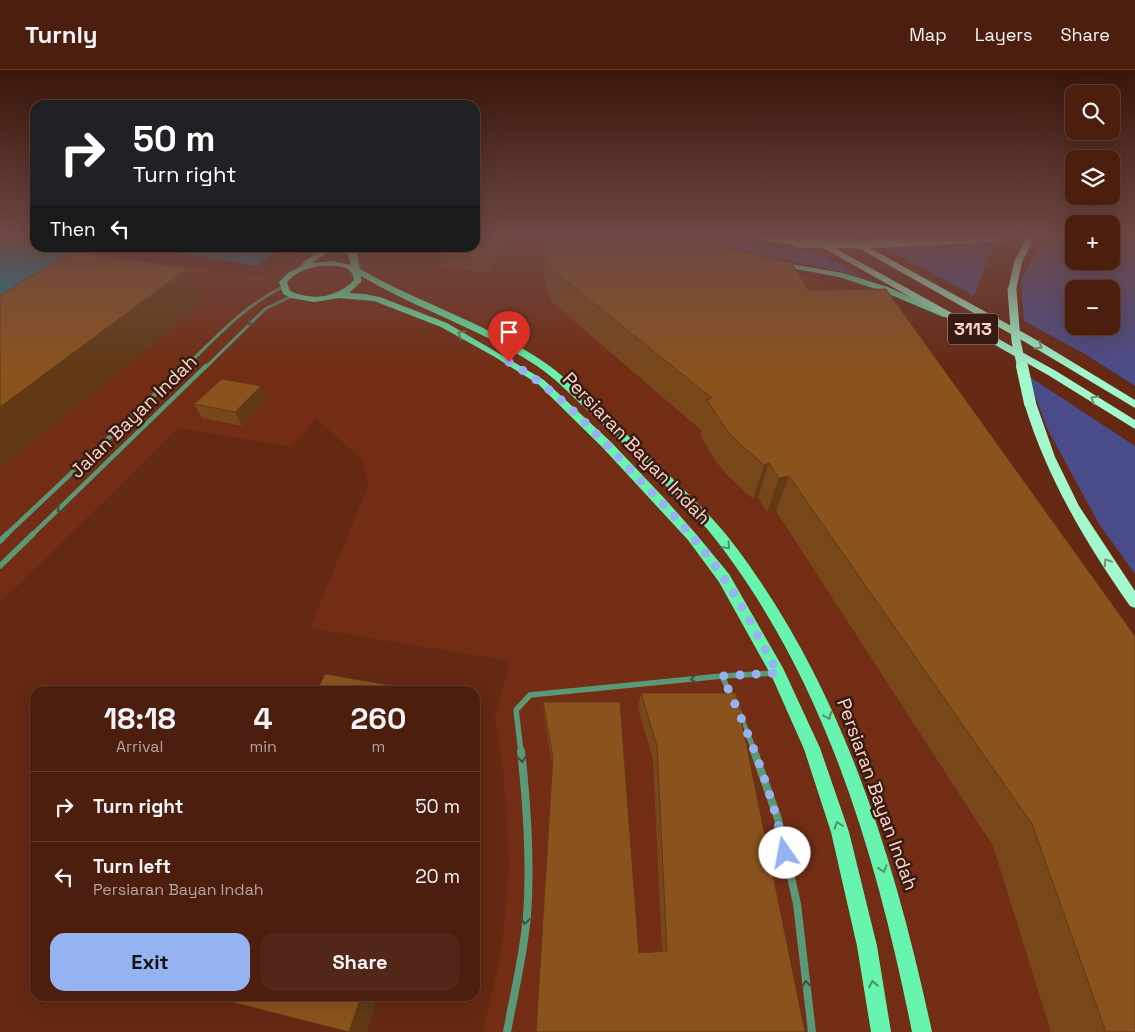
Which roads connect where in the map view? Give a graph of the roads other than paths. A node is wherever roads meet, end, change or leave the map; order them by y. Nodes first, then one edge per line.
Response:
1 (283, 282) edge
2 (357, 282) edge
3 (376, 282) edge
4 (862, 282) edge
5 (888, 282) edge
6 (924, 282) edge
7 (1013, 282) edge
8 (283, 287) junction
9 (337, 295) junction
10 (292, 296) junction
11 (951, 317) junction
12 (1135, 405) edge
13 (1135, 425) edge
14 (0, 541) edge
15 (0, 566) edge
16 (1135, 602) edge
17 (778, 673) junction
18 (722, 676) junction
19 (507, 1032) edge
20 (812, 1032) edge
21 (881, 1032) edge
22 (922, 1032) edge

1 - 8 main road
2 - 9 main road
3 -> 22 main road, Persiaran Bayan Indah
4 - 11 main road
5 - 11 highway, 3113
6 -> 12 highway, 3113
16 -> 7 highway, bridge
8 - 10 main road
8 - 14 street, Jalan Bayan Indah
9 - 10 main road
17 -> 9 main road, Persiaran Bayan Indah
10 -> 15 street, Jalan Bayan Indah
13 -> 11 highway, 3113
17 - 18 street
21 -> 17 main road, Persiaran Bayan Indah
18 -> 19 street
20 -> 18 street

